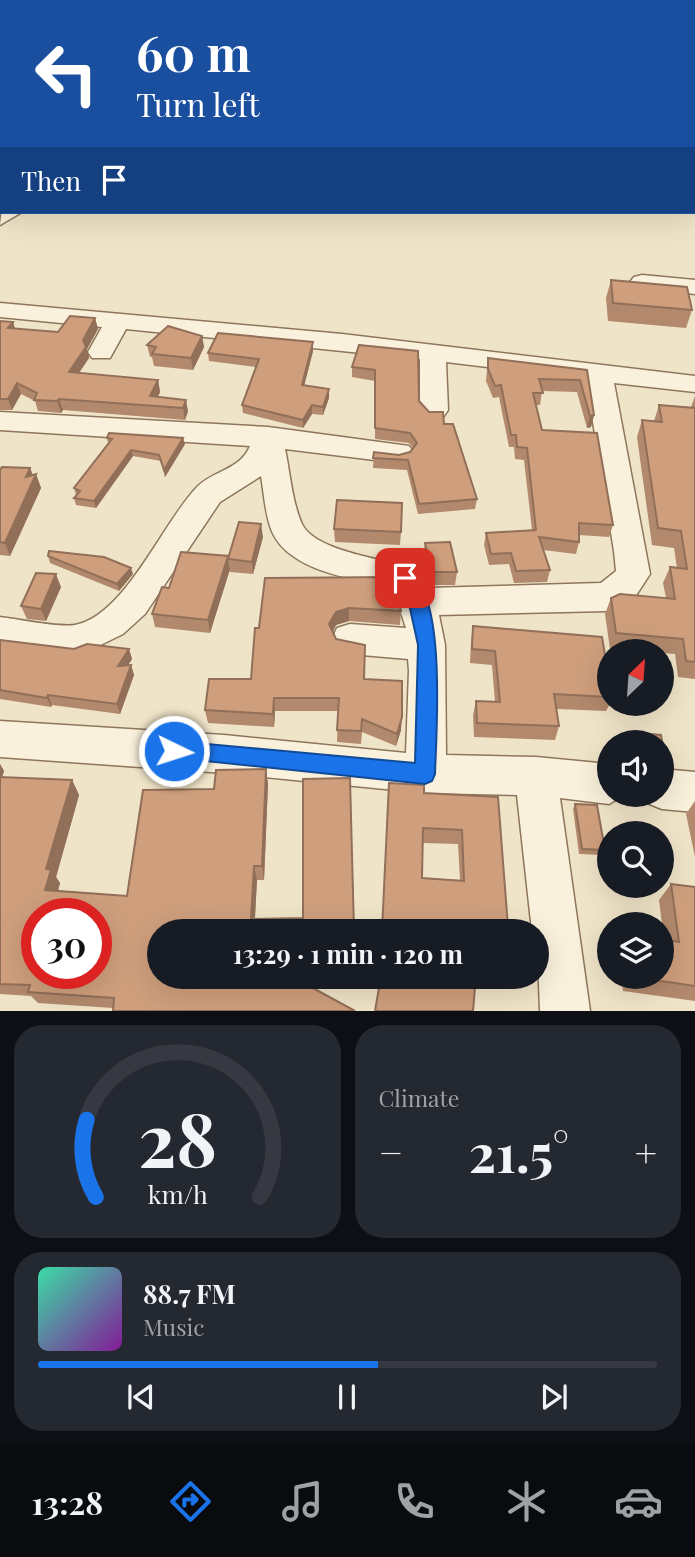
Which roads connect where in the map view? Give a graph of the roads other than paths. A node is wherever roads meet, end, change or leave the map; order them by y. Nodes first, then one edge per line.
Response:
1 (642, 282) edge
2 (695, 287) edge
3 (0, 310) edge
4 (117, 323) junction
5 (101, 352) dead end
6 (433, 352) junction
7 (598, 371) junction
8 (695, 384) edge
9 (434, 410) edge
10 (0, 421) edge
11 (268, 437) junction
12 (399, 453) edge
13 (416, 602) junction
14 (0, 632) edge
15 (351, 639) edge
16 (427, 645) junction
17 (0, 739) edge
18 (425, 774) junction
19 (536, 776) junction
20 (597, 783) edge
21 (674, 790) edge
22 (695, 792) edge
23 (565, 1011) edge

1 - 2 street
3 - 4 street
4 - 5 street
4 - 6 street
6 - 7 street
6 - 9 street
7 - 8 street
7 - 13 street
10 - 11 street
11 - 12 street
11 - 13 street
11 - 14 street
13 - 16 street
15 - 16 street
16 - 18 street
17 - 18 street
18 - 19 street
19 - 20 street
19 - 23 street
21 - 22 street

